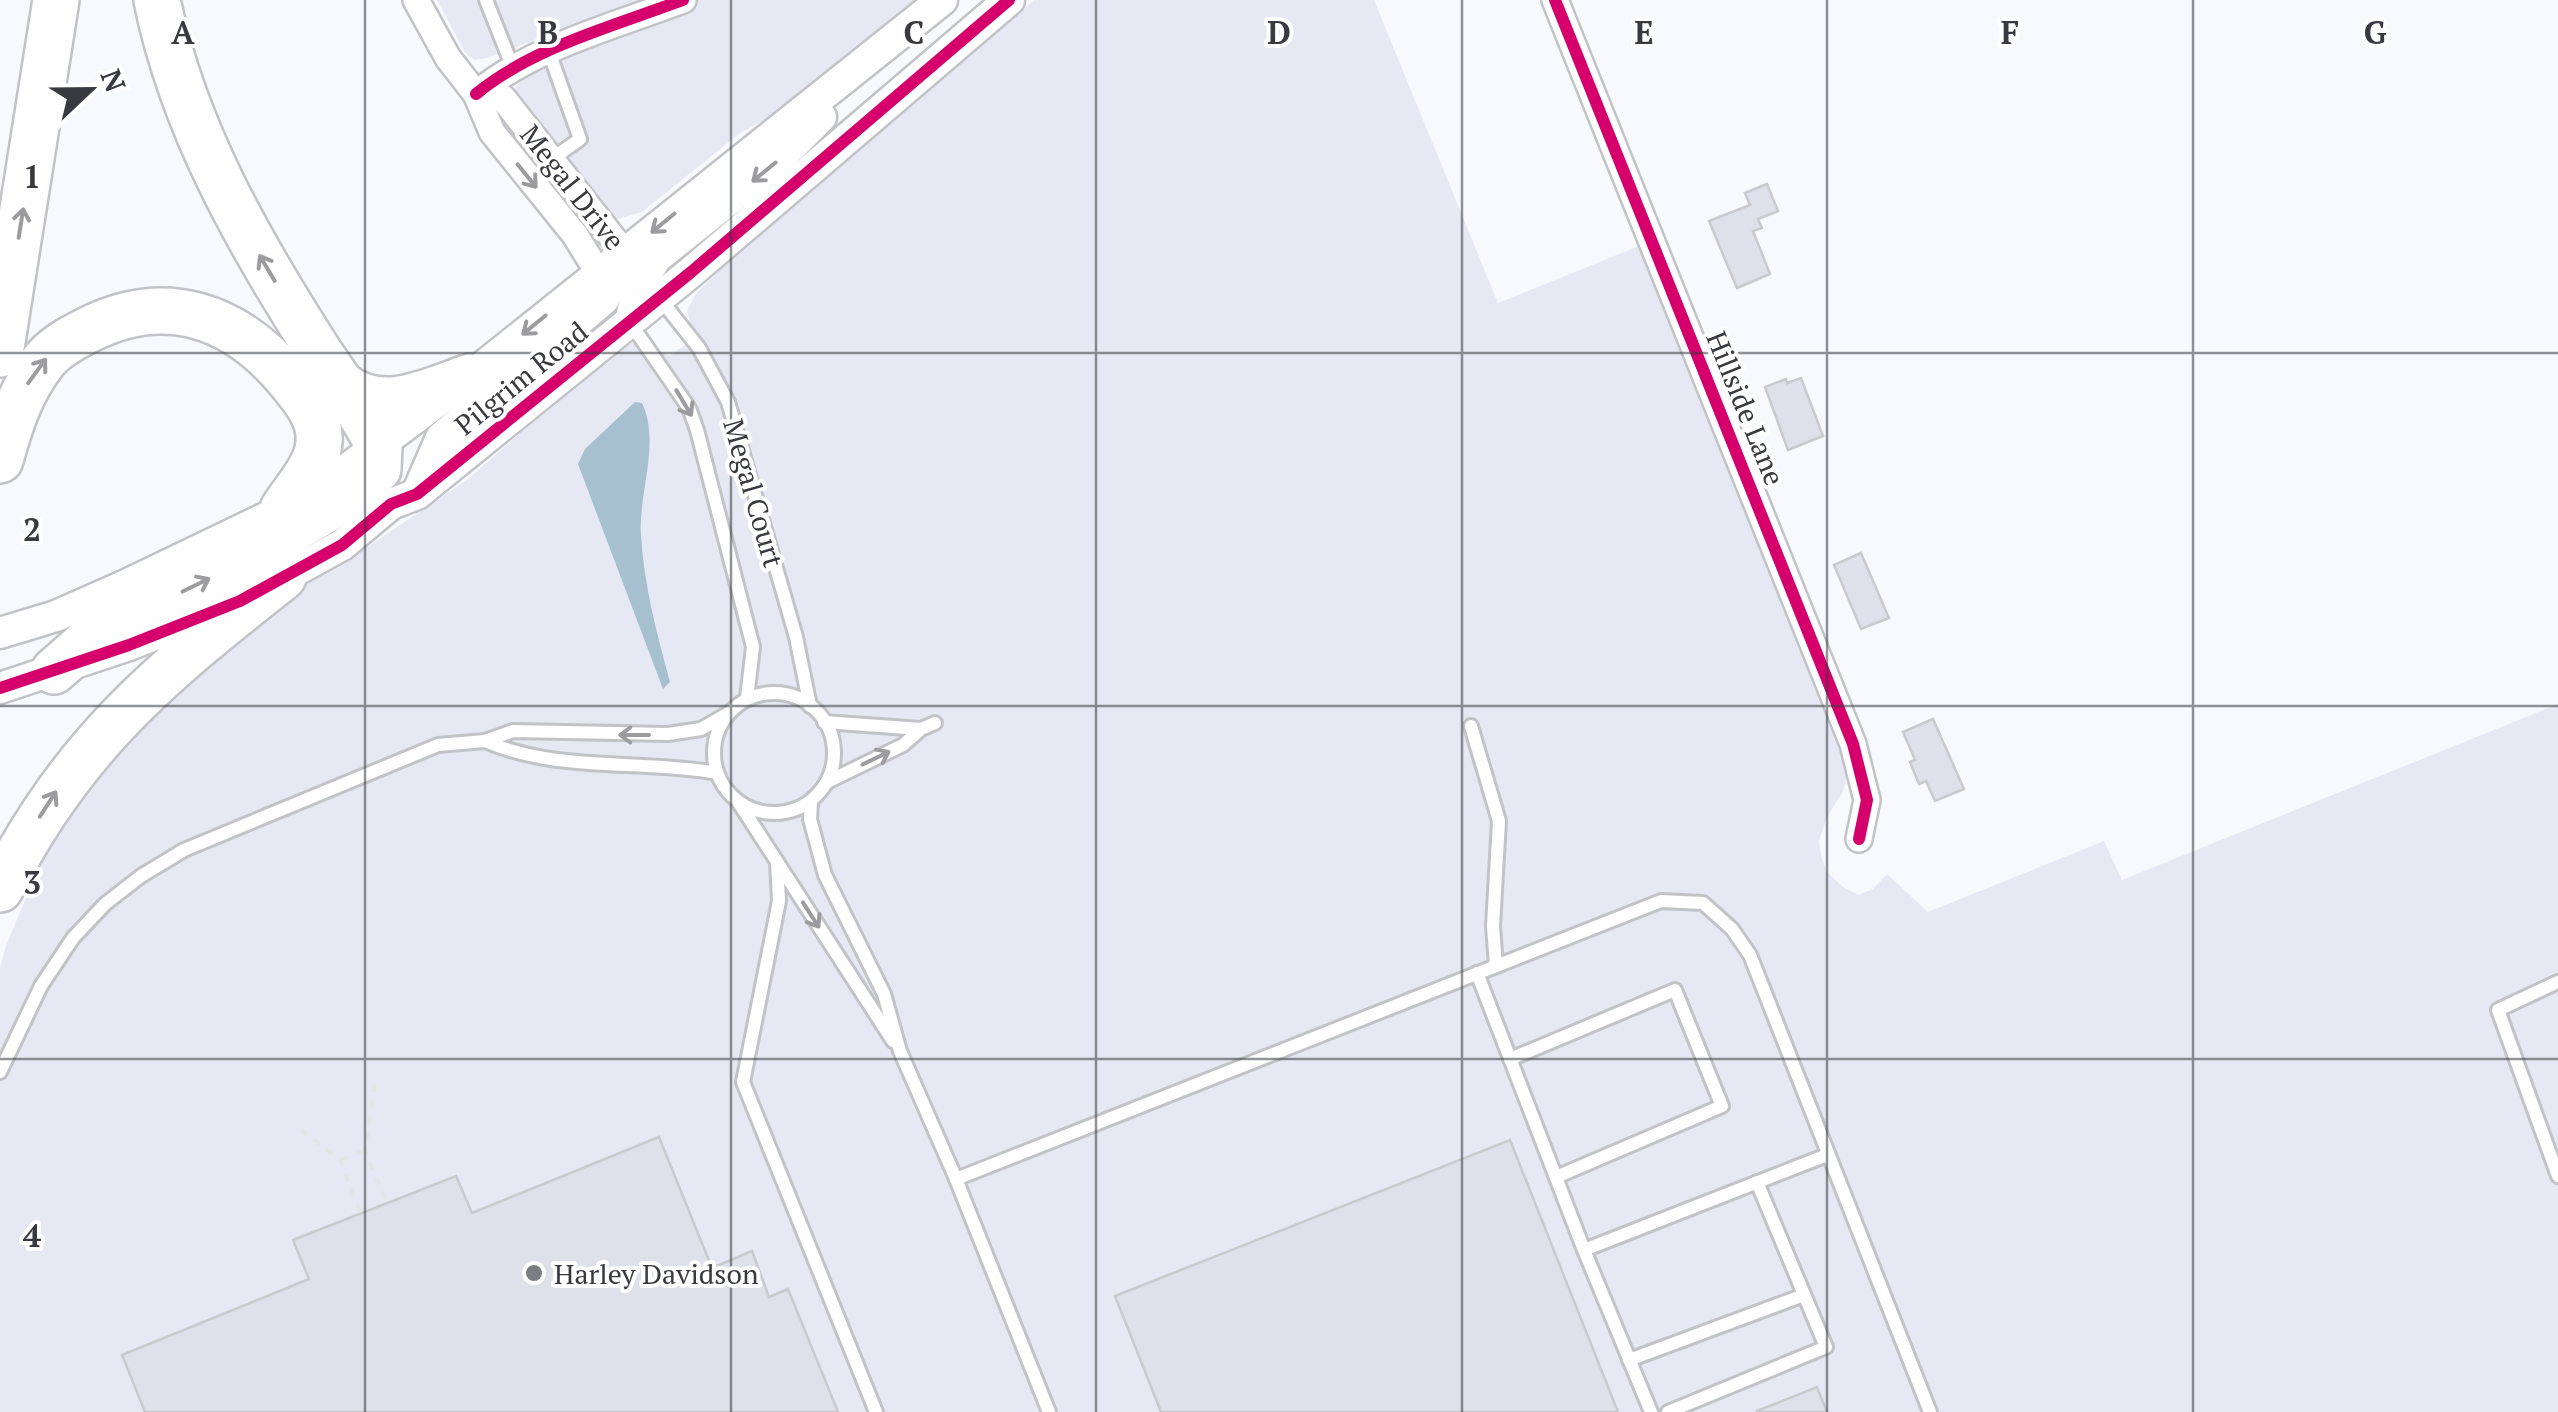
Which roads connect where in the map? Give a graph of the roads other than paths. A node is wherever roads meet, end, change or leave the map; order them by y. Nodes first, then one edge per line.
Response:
1 (56, 0) edge
2 (157, 0) edge
3 (416, 0) edge
4 (486, 0) edge
5 (683, 0) edge
6 (942, 0) edge
7 (1009, 0) edge
8 (1555, 0) edge
9 (549, 52) junction
10 (513, 68) junction
11 (476, 94) junction
12 (552, 160) junction
13 (642, 276) junction
14 (604, 282) junction
15 (630, 322) junction
16 (0, 354) edge
17 (470, 377) junction
18 (342, 385) junction
19 (378, 447) junction
20 (0, 460) edge
21 (417, 494) junction
22 (283, 509) junction
23 (283, 576) junction
24 (7, 631) edge
25 (54, 671) junction
26 (3, 687) edge
27 (747, 698) junction
28 (810, 706) junction
29 (727, 714) junction
30 (824, 722) junction
31 (935, 723) dead end
32 (1472, 726) dead end
33 (921, 729) junction
34 (485, 741) junction
35 (718, 773) junction
36 (827, 782) junction
37 (811, 802) junction
38 (740, 803) junction
39 (1859, 839) dead end
40 (777, 862) junction
41 (0, 888) edge
42 (1496, 966) junction
43 (1477, 973) junction
44 (2558, 982) edge
45 (900, 1052) junction
46 (1510, 1059) junction
47 (0, 1072) edge
48 (1827, 1155) junction
49 (2558, 1176) edge
50 (1556, 1177) junction
51 (956, 1178) junction
52 (1758, 1182) junction
53 (1584, 1250) junction
54 (1804, 1295) junction
55 (1629, 1360) junction
56 (876, 1412) edge
57 (1049, 1412) edge
58 (1651, 1412) edge
59 (1668, 1412) edge
60 (1930, 1412) edge

16 -> 1 highway
18 -> 2 highway
3 - 11 street, Megal Drive
4 - 10 lane
5 - 9 street
6 -> 13 street
7 - 13 street, Pilgrim Road
8 - 39 street, Hillside Lane
9 - 10 street
9 - 12 lane
10 - 11 street
11 - 12 street, Megal Drive
11 -> 14 street, Megal Drive
12 - 13 street, Megal Drive
13 - 14 street
13 - 15 street, Pilgrim Road
13 - 28 lane, Megal Court
14 - 15 street, Megal Drive
14 -> 17 street, Pilgrim Road
14 - 21 street
15 - 21 street, Pilgrim Road
15 -> 27 lane, Megal Court
17 - 18 highway
17 - 19 street, Pilgrim Road
18 - 19 highway
19 - 22 street, Pilgrim Road
25 -> 19 highway
20 -> 22 highway
21 - 23 street, Pilgrim Road
22 - 24 street, Pilgrim Road
23 - 25 street, Pilgrim Road
41 -> 23 highway
25 - 26 street, Pilgrim Road
27 - 28 lane
27 - 29 lane
28 - 30 lane
29 -> 34 lane
29 - 35 lane
30 - 33 lane
30 - 36 lane
31 - 33 lane
32 - 42 lane
36 -> 33 lane
34 - 35 lane
34 - 47 lane
35 - 38 lane
36 - 37 lane
37 - 38 lane
37 - 45 lane
38 - 40 lane
40 -> 45 lane
40 - 56 lane
42 - 43 lane
42 - 48 lane
43 - 46 lane
43 - 51 lane
44 - 49 lane
45 - 51 lane
46 - 50 lane
46 - 50 lane
48 - 52 lane
48 - 60 lane
50 - 53 lane
51 - 57 lane
52 - 53 lane
52 - 54 lane
53 - 55 lane
54 - 55 lane
54 - 59 lane
55 - 58 lane

